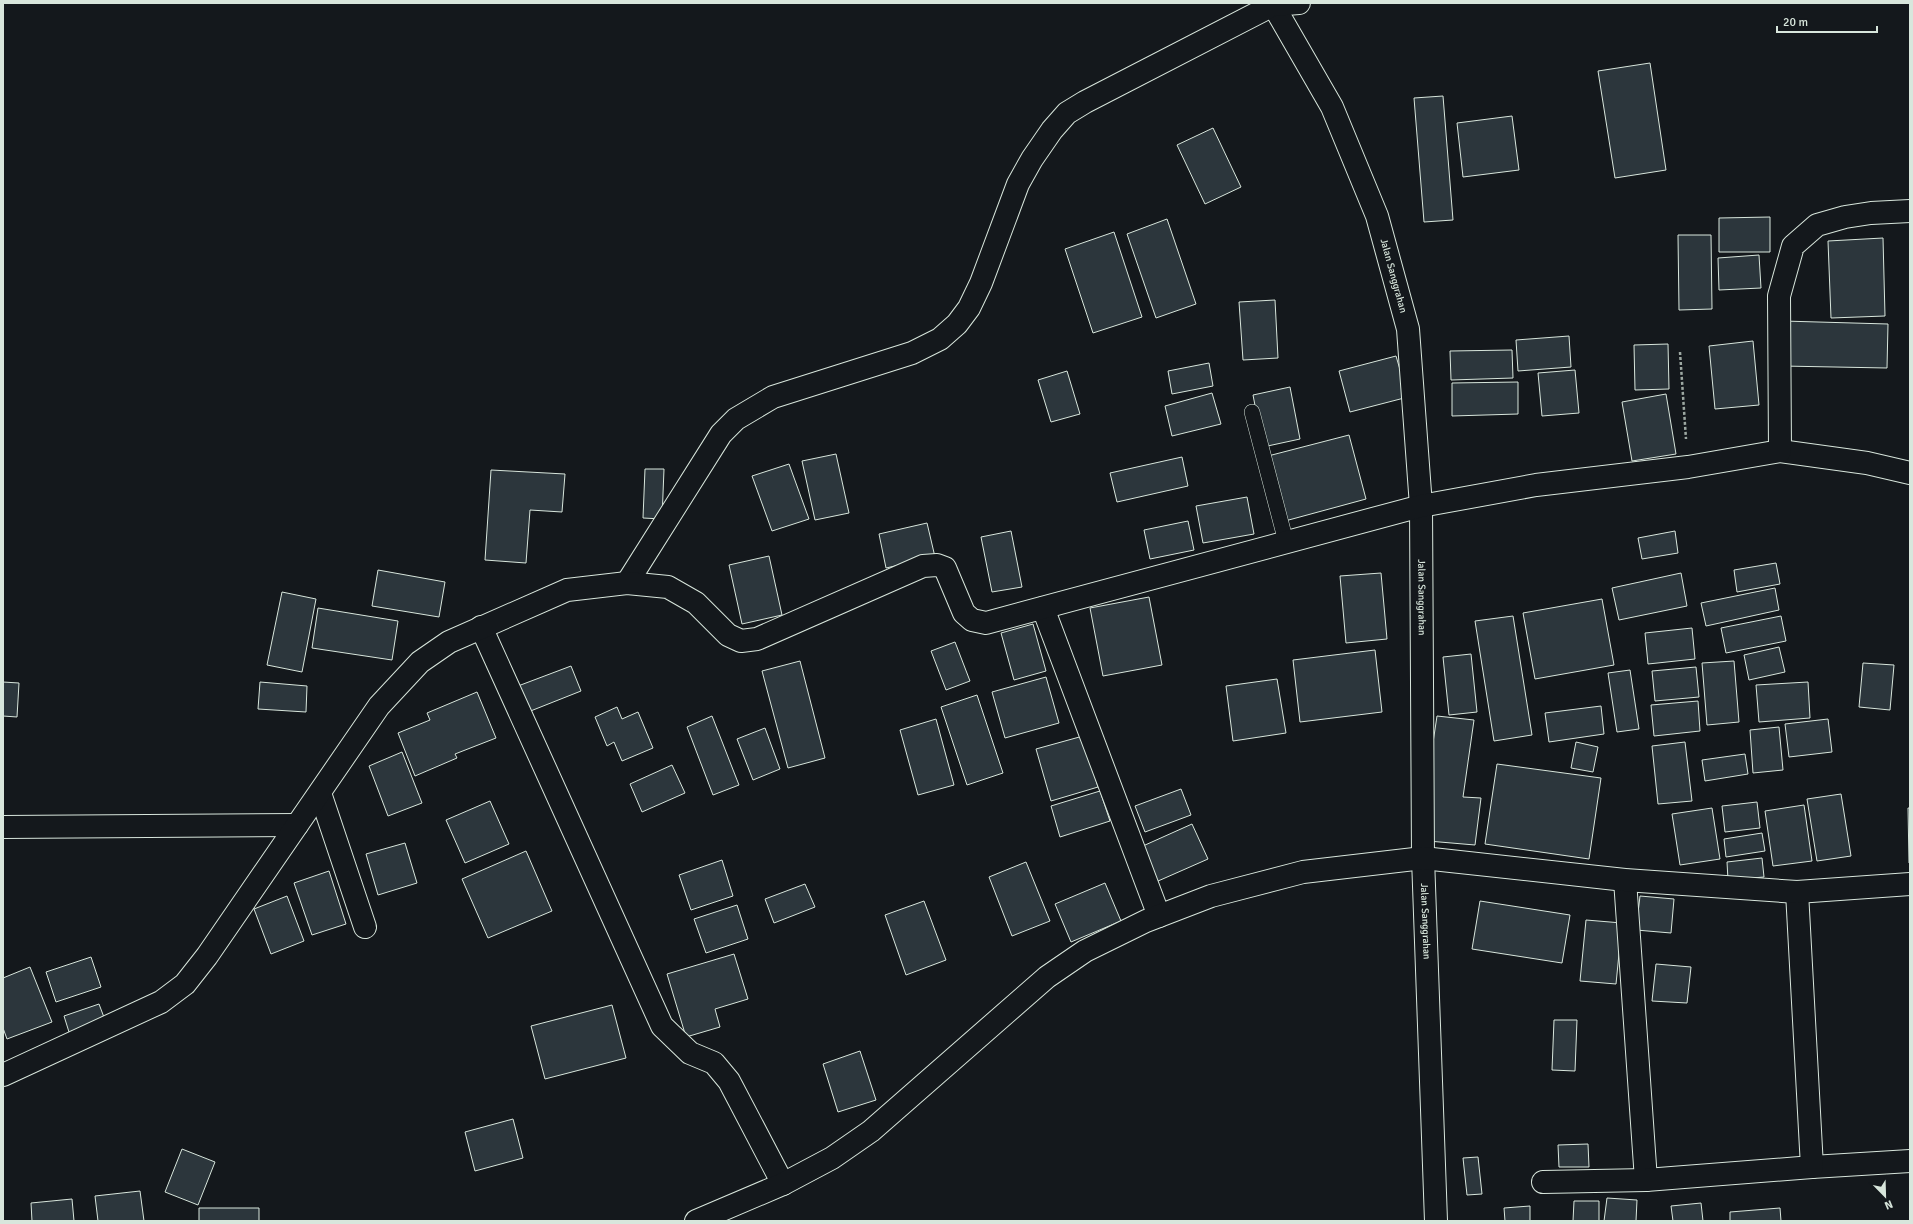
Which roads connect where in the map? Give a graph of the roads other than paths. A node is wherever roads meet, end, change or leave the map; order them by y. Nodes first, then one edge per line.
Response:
1 (1299, 3) edge
2 (1273, 4) edge
3 (1910, 210) edge
4 (1252, 412) dead end
5 (1780, 451) junction
6 (1910, 472) edge
7 (1421, 506) junction
8 (1286, 542) junction
9 (627, 583) junction
10 (1043, 608) junction
11 (481, 627) junction
12 (320, 793) junction
13 (297, 825) junction
14 (3, 827) edge
15 (1423, 858) junction
16 (1625, 880) junction
17 (1910, 884) edge
18 (1797, 892) junction
19 (1158, 916) junction
20 (365, 927) dead end
21 (3, 1074) edge
22 (1910, 1161) edge
23 (1812, 1168) junction
24 (1646, 1180) junction
25 (1543, 1182) dead end
26 (783, 1184) junction
27 (696, 1221) edge
28 (1436, 1221) edge

1 - 2 street
2 - 7 street, Jalan Sanggrahan
2 - 9 street
3 - 5 street
4 - 8 lane
5 - 6 street
5 - 7 street
7 - 8 street
7 - 15 street, Jalan Sanggrahan
8 - 10 street
9 - 10 street
9 - 11 street
10 - 19 street
11 - 12 street
11 - 26 street
12 - 13 street
12 - 20 street
13 - 14 street
13 - 21 street
15 - 16 street
15 - 19 street
15 - 28 street, Jalan Sanggrahan
16 - 18 street
16 - 24 street
17 - 18 street
18 - 23 street
19 - 26 street
22 - 23 street
23 - 24 street
24 - 25 street
26 - 27 street

